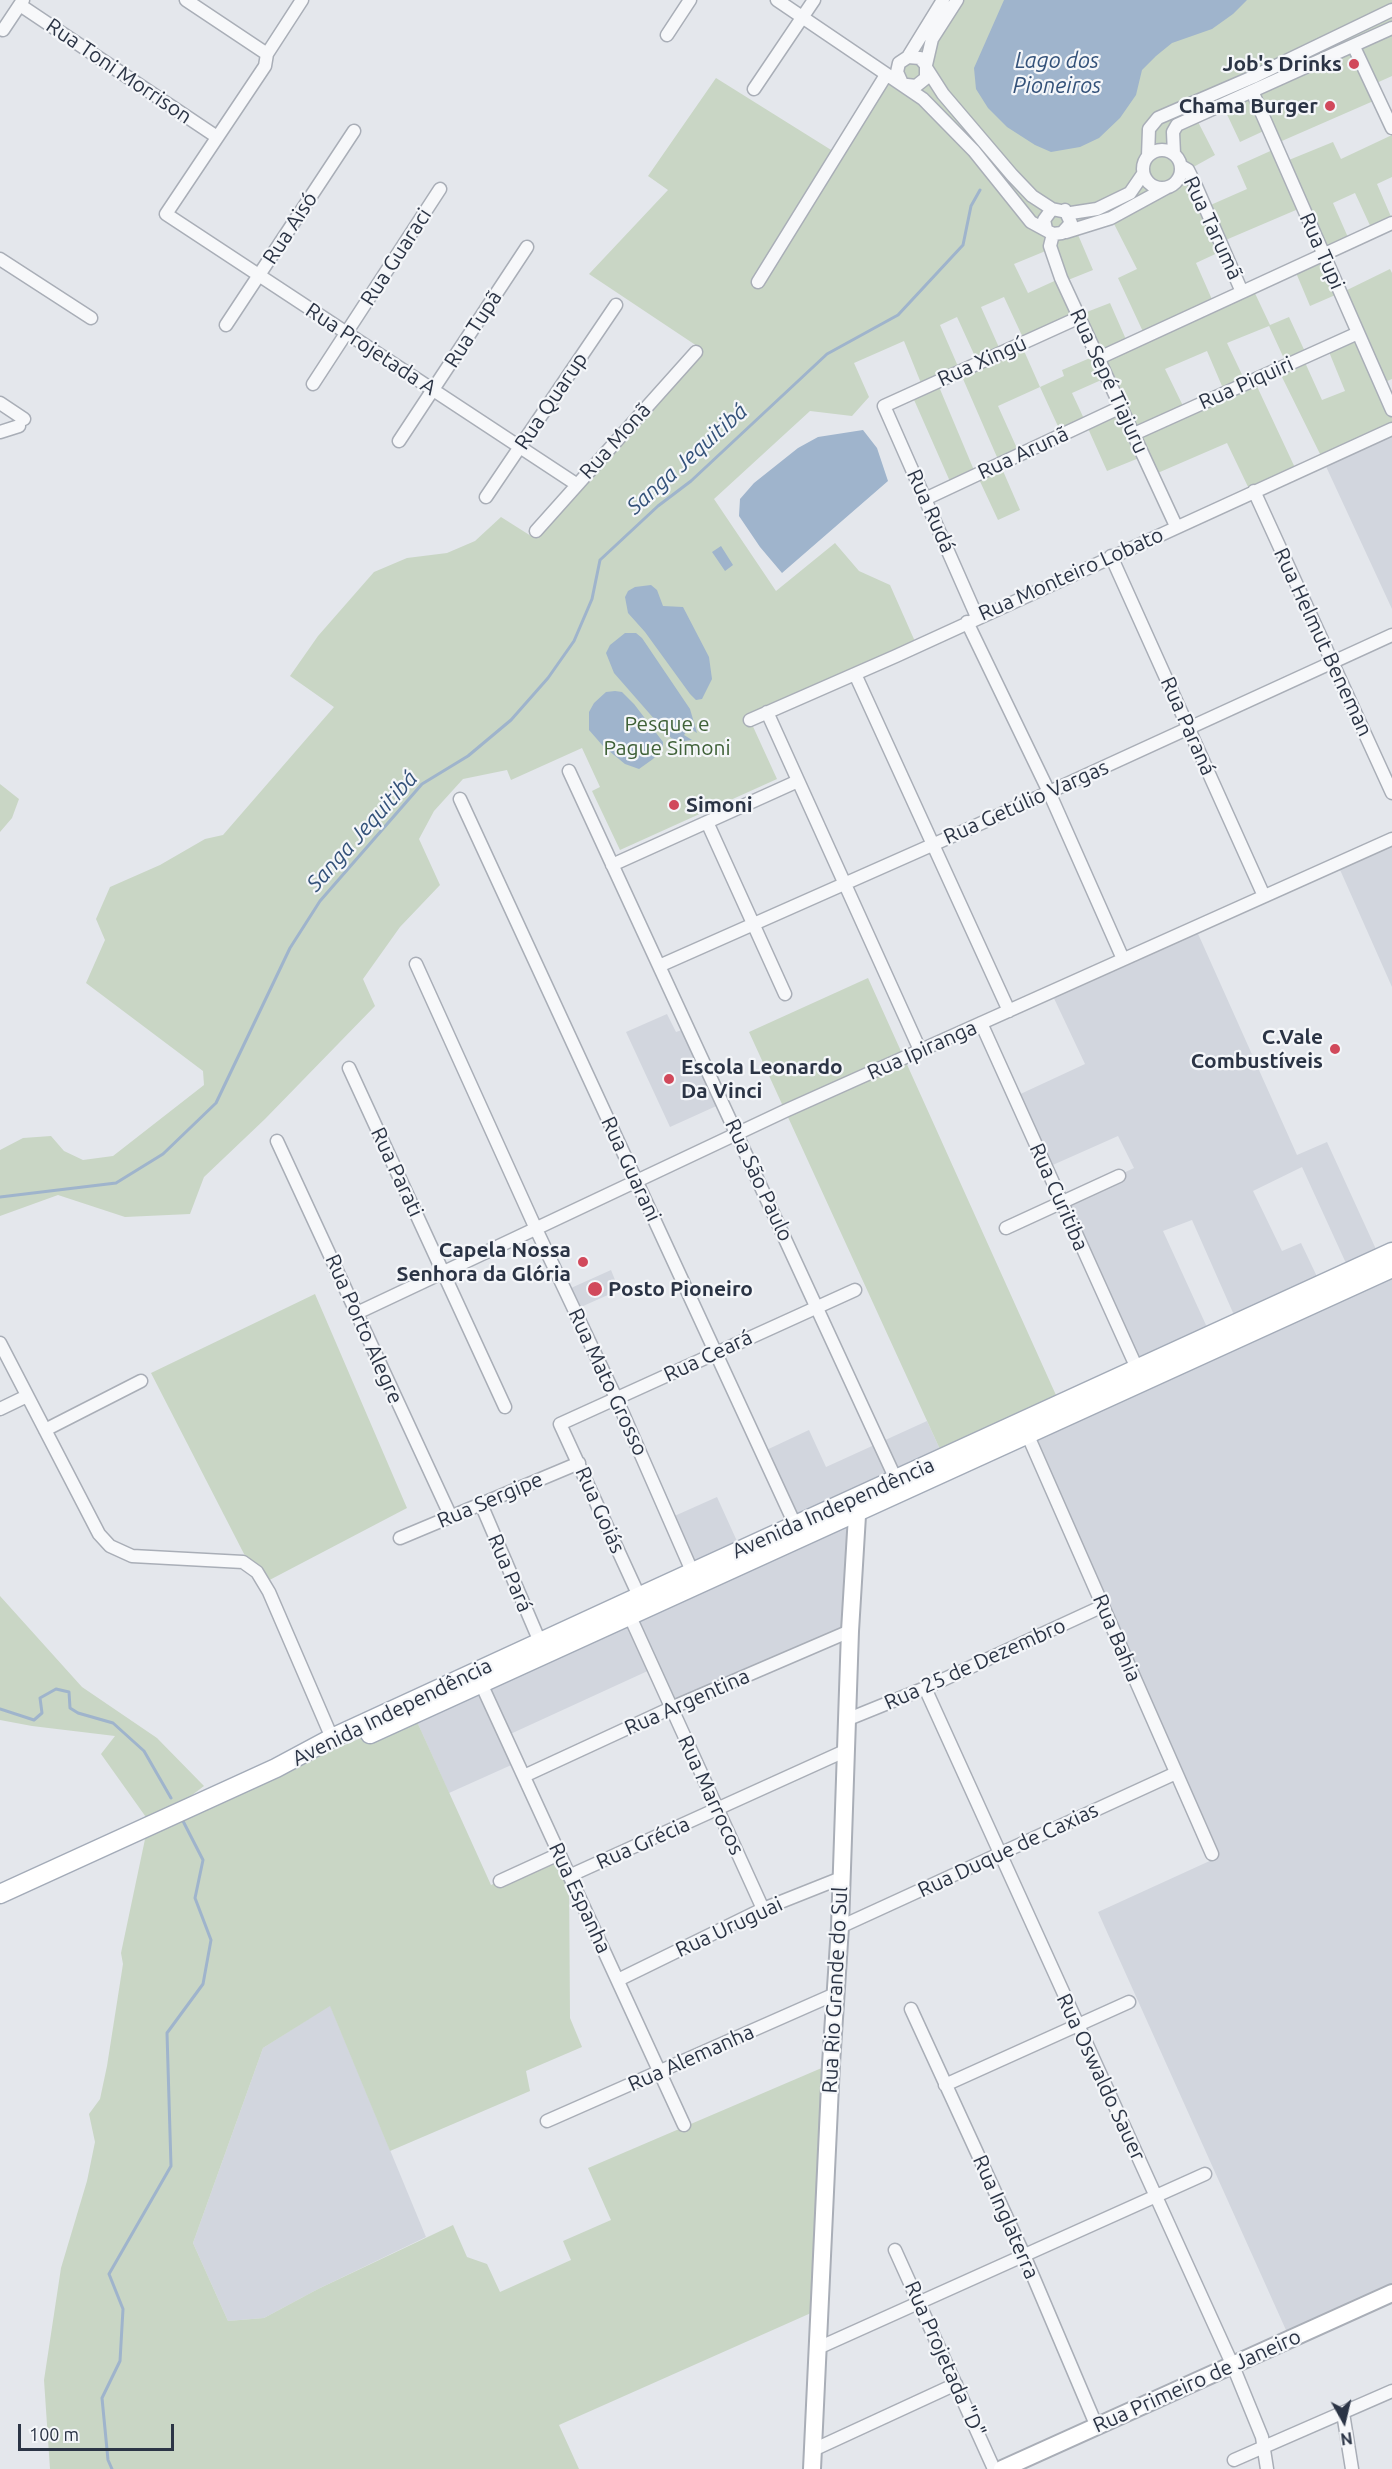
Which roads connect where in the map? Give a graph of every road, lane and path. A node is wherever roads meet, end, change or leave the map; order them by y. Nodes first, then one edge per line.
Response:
1 (186, 0) edge
2 (302, 0) edge
3 (690, 0) edge
4 (777, 0) edge
5 (814, 0) edge
6 (943, 0) edge
7 (957, 0) edge
8 (22, 2) edge
9 (1392, 10) edge
10 (803, 17) junction
11 (1392, 28) edge
12 (3, 30) dead end
13 (668, 35) dead end
14 (1354, 46) junction
15 (267, 54) junction
16 (908, 57) junction
17 (927, 67) junction
18 (898, 78) junction
19 (754, 89) dead end
20 (1252, 91) junction
21 (1392, 128) edge
22 (354, 131) dead end
23 (217, 138) junction
24 (1174, 154) junction
25 (1148, 156) junction
26 (1181, 166) junction
27 (1143, 174) junction
28 (1195, 183) junction
29 (1171, 185) junction
30 (440, 189) dead end
31 (1058, 210) junction
32 (1392, 223) edge
33 (1049, 232) junction
34 (1066, 232) junction
35 (527, 247) dead end
36 (1324, 255) junction
37 (0, 259) edge
38 (260, 275) junction
39 (758, 282) dead end
40 (1242, 292) junction
41 (616, 306) dead end
42 (1080, 317) junction
43 (91, 318) dead end
44 (226, 325) dead end
45 (347, 333) junction
46 (1358, 333) junction
47 (696, 352) dead end
48 (1099, 358) junction
49 (313, 384) dead end
50 (434, 390) junction
51 (0, 403) edge
52 (884, 406) joint
53 (1121, 407) junction
54 (1392, 410) edge
55 (1392, 429) edge
56 (0, 432) edge
57 (1134, 434) junction
58 (399, 441) dead end
59 (520, 447) junction
60 (576, 484) junction
61 (1254, 491) junction
62 (486, 497) dead end
63 (925, 499) junction
64 (1176, 526) junction
65 (536, 531) dead end
66 (1111, 556) junction
67 (972, 619) junction
68 (1392, 635) edge
69 (1332, 662) junction
70 (855, 674) junction
71 (767, 712) junction
72 (750, 720) dead end
73 (1189, 728) junction
74 (569, 771) dead end
75 (798, 781) junction
76 (1049, 792) junction
77 (1392, 793) edge
78 (460, 799) dead end
79 (707, 822) junction
80 (1392, 838) edge
81 (933, 844) junction
82 (612, 865) junction
83 (844, 883) junction
84 (1264, 896) junction
85 (753, 924) junction
86 (1123, 959) junction
87 (416, 964) dead end
88 (659, 966) junction
89 (785, 994) dead end
90 (1009, 1011) junction
91 (981, 1023) junction
92 (920, 1050) junction
93 (349, 1068) dead end
94 (738, 1134) junction
95 (277, 1141) dead end
96 (1119, 1176) dead end
97 (636, 1181) junction
98 (1061, 1202) junction
99 (1006, 1228) dead end
100 (536, 1229) junction
101 (1392, 1252) edge
102 (1392, 1268) edge
103 (443, 1272) junction
104 (855, 1290) dead end
105 (817, 1306) junction
106 (357, 1313) junction
107 (0, 1343) edge
108 (1194, 1351) junction
109 (715, 1352) junction
110 (1140, 1375) junction
111 (141, 1381) dead end
112 (27, 1396) junction
113 (617, 1400) junction
114 (505, 1407) dead end
115 (0, 1409) edge
116 (560, 1424) joint
117 (1024, 1428) junction
118 (45, 1430) junction
119 (579, 1462) junction
120 (899, 1485) junction
121 (481, 1504) junction
122 (857, 1505) junction
123 (450, 1517) junction
124 (799, 1531) junction
125 (400, 1538) dead end
126 (695, 1579) junction
127 (630, 1605) junction
128 (1103, 1606) junction
129 (850, 1631) junction
130 (542, 1648) junction
131 (479, 1678) junction
132 (925, 1688) junction
133 (450, 1691) junction
134 (671, 1708) junction
135 (846, 1720) junction
136 (332, 1738) junction
137 (847, 1750) junction
138 (276, 1768) junction
139 (1176, 1773) junction
140 (525, 1776) junction
141 (719, 1808) junction
142 (999, 1853) junction
143 (559, 1854) junction
144 (1212, 1854) dead end
145 (569, 1876) junction
146 (841, 1878) junction
147 (500, 1881) dead end
148 (0, 1894) edge
149 (764, 1909) junction
150 (840, 1927) junction
151 (618, 1980) junction
152 (835, 1994) junction
153 (1129, 2002) dead end
154 (911, 2009) dead end
155 (1077, 2026) junction
156 (661, 2073) junction
157 (945, 2085) junction
158 (547, 2121) dead end
159 (684, 2126) dead end
160 (1205, 2174) dead end
161 (1156, 2197) junction
162 (895, 2250) dead end
163 (1024, 2255) junction
164 (1392, 2292) edge
165 (919, 2304) junction
166 (818, 2348) junction
167 (1233, 2366) junction
168 (956, 2384) junction
169 (1392, 2391) edge
170 (1344, 2413) junction
171 (1097, 2427) junction
172 (1264, 2446) junction
173 (813, 2450) junction
174 (1234, 2460) dead end
175 (812, 2469) edge
176 (994, 2469) edge
177 (1002, 2469) edge
178 (1267, 2469) edge
179 (1352, 2469) edge

1 - 15 street
2 - 15 street
3 - 13 street
4 - 10 street
5 - 10 street
6 - 16 street
7 - 17 street
8 - 12 street
8 - 23 street, Rua Toni Morrison
9 - 25 street
10 - 18 street
10 - 19 street
11 - 14 street
14 - 20 street
14 - 21 street
15 - 23 street
16 - 17 street
16 - 18 street
17 - 18 street
17 - 31 street
18 - 33 street
18 - 39 street
20 - 24 street, Rua Tarumã
20 - 36 street, Rua Tupi
22 - 38 street, Rua Aisó
23 - 38 street, Rua Projetada A
24 - 25 street
24 - 26 street
25 - 27 street
26 - 28 street, Rua Tarumã
26 - 29 street
27 - 29 street
27 - 31 street
28 - 29 street
28 - 40 street, Rua Tarumã
29 - 34 street
30 - 45 street, Rua Guaraci
31 - 33 street
31 - 34 street
32 - 36 street
33 - 34 street
33 - 42 street, Rua Sepé Tiajuru
35 - 50 street, Rua Tupã
36 - 40 street
36 - 46 street, Rua Tupi
37 - 43 street
38 - 44 street, Rua Aisó
38 - 45 street, Rua Projetada A
40 - 48 street
41 - 59 street, Rua Quarup
42 - 48 street, Rua Sepé Tiajuru
42 - 52 street, Rua Xingú
45 - 49 street, Rua Guaraci
45 - 50 street, Rua Projetada A
46 - 54 street, Rua Tupi
46 - 57 street, Rua Piquiri
47 - 60 street, Rua Monã
48 - 53 street, Rua Sepé Tiajuru
50 - 58 street, Rua Tupã
50 - 59 street, Rua Projetada A
51 - 56 street
52 - 63 street, Rua Rudá
53 - 57 street, Rua Sepé Tiajuru
53 - 63 street, Rua Arunã
55 - 61 street, Rua Monteiro Lobato
57 - 64 street, Rua Sepé Tiajuru
59 - 60 street, Rua Projetada A
59 - 62 street, Rua Quarup
60 - 65 street, Rua Monã
61 - 64 street, Rua Monteiro Lobato
61 - 69 street, Rua Helmut Beneman
63 - 67 street, Rua Rudá
64 - 66 street, Rua Monteiro Lobato
66 - 67 street, Rua Monteiro Lobato
66 - 73 street, Rua Paraná
67 - 70 street, Rua Monteiro Lobato
67 - 76 street, Rua Rudá
68 - 69 street, Rua Getúlio Vargas
69 - 73 street, Rua Getúlio Vargas
69 - 77 street, Rua Helmut Beneman
70 - 71 street, Rua Monteiro Lobato
70 - 81 street
71 - 72 street, Rua Monteiro Lobato
71 - 75 street
73 - 76 street, Rua Getúlio Vargas
73 - 84 street, Rua Paraná
74 - 82 street, Rua São Paulo
75 - 79 street
75 - 83 street
76 - 81 street, Rua Getúlio Vargas
76 - 86 street, Rua Rudá
78 - 97 street, Rua Guarani
79 - 82 street
79 - 85 street
80 - 84 street, Rua Ipiranga
81 - 83 street, Rua Getúlio Vargas
81 - 90 street
82 - 88 street, Rua São Paulo
83 - 85 street, Rua Getúlio Vargas
83 - 92 street
84 - 86 street, Rua Ipiranga
85 - 88 street, Rua Getúlio Vargas
85 - 89 street
86 - 90 street, Rua Ipiranga
87 - 100 street, Rua Mato Grosso
88 - 94 street, Rua São Paulo
90 - 91 street, Rua Ipiranga
91 - 92 street, Rua Ipiranga
91 - 98 street, Rua Curitiba
92 - 94 street, Rua Ipiranga
93 - 103 street, Rua Parati
94 - 97 street, Rua Ipiranga
94 - 105 street, Rua São Paulo
95 - 106 street, Rua Porto Alegre
96 - 98 street
97 - 100 street, Rua Ipiranga
97 - 109 street, Rua Guarani
98 - 99 street
98 - 110 street, Rua Curitiba
100 - 103 street, Rua Ipiranga
100 - 113 street, Rua Mato Grosso
101 - 108 main road, Avenida Independência
102 - 108 main road, Avenida Independência
103 - 106 street, Rua Ipiranga
103 - 114 street, Rua Parati
104 - 105 street, Rua Ceará
105 - 109 street, Rua Ceará
105 - 120 street, Rua São Paulo
106 - 123 street, Rua Porto Alegre
107 - 112 street
108 - 110 main road, Avenida Independência
109 - 113 street, Rua Ceará
109 - 124 street, Rua Guarani
110 - 117 main road, Avenida Independência
111 - 118 street
112 - 115 street
112 - 118 street
113 - 116 street, Rua Ceará
113 - 126 street, Rua Mato Grosso
116 - 119 street, Rua Goiás
117 - 120 main road, Avenida Independência
117 - 128 street, Rua Bahia
118 - 136 street
119 - 121 street, Rua Sergipe
119 - 127 street, Rua Goiás
120 - 122 main road, Avenida Independência
121 - 123 street, Rua Sergipe
121 - 130 street, Rua Pará
122 - 124 main road, Avenida Independência
122 - 129 street, Rua Rio Grande do Sul
123 - 125 street, Rua Sergipe
124 - 126 main road, Avenida Independência
126 - 127 main road, Avenida Independência
127 - 130 main road, Avenida Independência
127 - 134 street, Rua Marrocos
128 - 132 street, Rua 25 de Dezembro
128 - 139 street, Rua Bahia
129 - 134 street, Rua Argentina
129 - 135 street, Rua Rio Grande do Sul
130 - 131 main road, Avenida Independência
131 - 133 main road, Avenida Independência
131 - 140 street, Rua Espanha
132 - 135 street, Rua 25 de Dezembro
132 - 142 street, Rua Oswaldo Sauer
133 - 136 main road, Avenida Independência
133 - 138 main road, Avenida Independência
134 - 140 street, Rua Argentina
134 - 141 street, Rua Marrocos
135 - 137 street, Rua Rio Grande do Sul
136 - 138 main road, Avenida Independência
137 - 141 street, Rua Grécia
137 - 146 street, Rua Rio Grande do Sul
138 - 148 main road
139 - 142 street, Rua Duque de Caxias
139 - 144 street, Rua Bahia
140 - 143 street, Rua Espanha
141 - 145 street, Rua Grécia
141 - 149 street, Rua Marrocos
142 - 150 street, Rua Duque de Caxias
142 - 155 street, Rua Oswaldo Sauer
143 - 145 street, Rua Espanha
143 - 147 street
145 - 151 street, Rua Espanha
146 - 149 street, Rua Uruguai
146 - 150 street, Rua Rio Grande do Sul
149 - 151 street, Rua Uruguai
150 - 152 street, Rua Rio Grande do Sul
151 - 156 street, Rua Espanha
152 - 156 street, Rua Alemanha
152 - 166 street, Rua Rio Grande do Sul
153 - 155 street
154 - 157 street, Rua Inglaterra
155 - 157 street
155 - 161 street, Rua Oswaldo Sauer
156 - 158 street, Rua Alemanha
156 - 159 street, Rua Espanha
157 - 163 street, Rua Inglaterra
160 - 161 street
161 - 163 street
161 - 167 street, Rua Oswaldo Sauer
162 - 165 street, Rua Projetada "D"
163 - 165 street
163 - 171 street, Rua Inglaterra
164 - 167 street, Rua Primeiro de Janeiro
165 - 166 street
165 - 168 street, Rua Projetada "D"
166 - 173 street, Rua Rio Grande do Sul
167 - 171 street, Rua Primeiro de Janeiro
167 - 172 street, Rua Oswaldo Sauer
168 - 173 street
168 - 176 street, Rua Projetada "D"
169 - 170 street
170 - 172 street
170 - 179 street
171 - 177 street, Rua Primeiro de Janeiro
172 - 174 street
172 - 178 street, Rua Oswaldo Sauer
173 - 175 street, Rua Rio Grande do Sul

